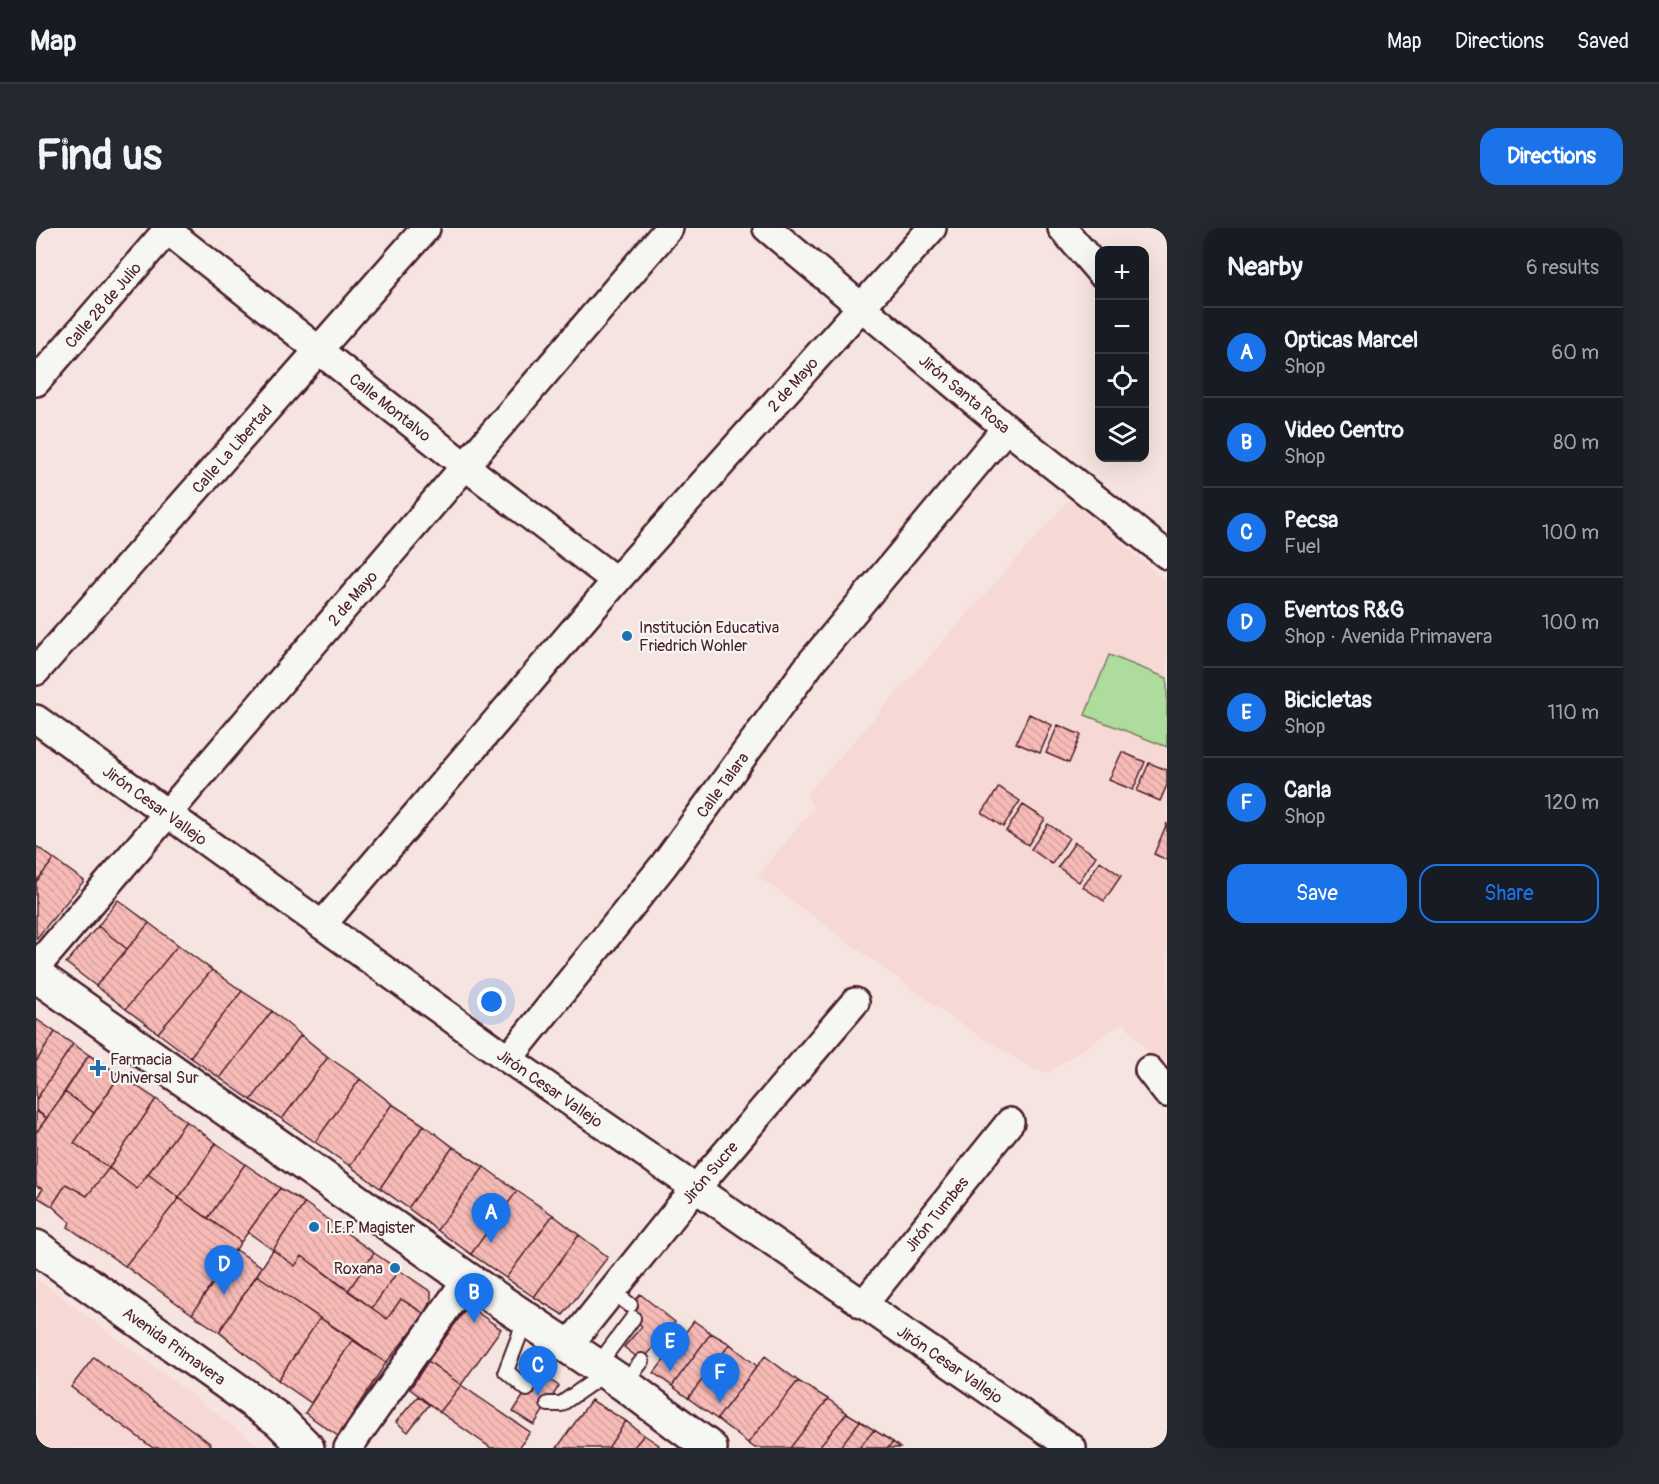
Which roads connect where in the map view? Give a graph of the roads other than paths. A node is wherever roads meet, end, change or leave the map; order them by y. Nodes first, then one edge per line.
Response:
1 (426, 228) edge
2 (669, 228) edge
3 (767, 228) edge
4 (932, 228) edge
5 (1062, 228) edge
6 (168, 229) edge
7 (1095, 266) edge
8 (862, 305) junction
9 (319, 350) junction
10 (36, 382) edge
11 (1006, 428) junction
12 (465, 466) junction
13 (1167, 555) edge
14 (616, 581) junction
15 (36, 672) edge
16 (36, 719) edge
17 (168, 814) junction
18 (322, 925) junction
19 (36, 967) edge
20 (36, 975) edge
21 (855, 1002) dead end
22 (508, 1059) junction
23 (1149, 1070) dead end
24 (1167, 1093) edge
25 (1010, 1122) dead end
26 (696, 1188) junction
27 (36, 1247) edge
28 (467, 1279) junction
29 (625, 1305) junction
30 (863, 1305) junction
31 (527, 1318) junction
32 (568, 1346) junction
33 (617, 1371) junction
34 (527, 1389) dead end
35 (548, 1404) dead end
36 (307, 1448) edge
37 (348, 1448) edge
38 (710, 1448) edge
39 (1072, 1448) edge

1 - 9 street, Calle La Libertad
2 - 12 street, 2 de Mayo
3 - 8 street, Jirón Santa Rosa
4 - 8 street, 2 de Mayo
5 - 7 street
6 - 9 street, Calle Montalvo
6 - 10 street, Calle 28 de Julio
8 - 11 street, Jirón Santa Rosa
8 - 14 street, 2 de Mayo
9 - 12 street, Calle Montalvo
9 - 15 street, Calle La Libertad
11 - 13 street, Jirón Santa Rosa
11 - 22 street, Calle Talara
12 - 14 street, Calle Montalvo
12 - 17 street, 2 de Mayo
14 - 18 street, 2 de Mayo
16 - 17 street, Jirón Cesar Vallejo
17 - 18 street, Jirón Cesar Vallejo
17 - 19 street, 2 de Mayo
18 - 22 street, Jirón Cesar Vallejo
20 - 28 main road
21 - 26 street, Jirón Sucre
22 - 26 street, Jirón Cesar Vallejo
23 - 24 street
25 - 30 street, Jirón Tumbes
26 - 29 street, Jirón Sucre
26 - 30 street, Jirón Cesar Vallejo
27 - 36 main road, Avenida Primavera
28 - 31 main road
28 - 37 street
29 - 32 street, Jirón Sucre
29 - 33 lane
30 - 39 street, Jirón Cesar Vallejo
31 - 32 main road
31 - 34 lane
32 - 33 main road
33 - 35 lane
33 - 38 main road

